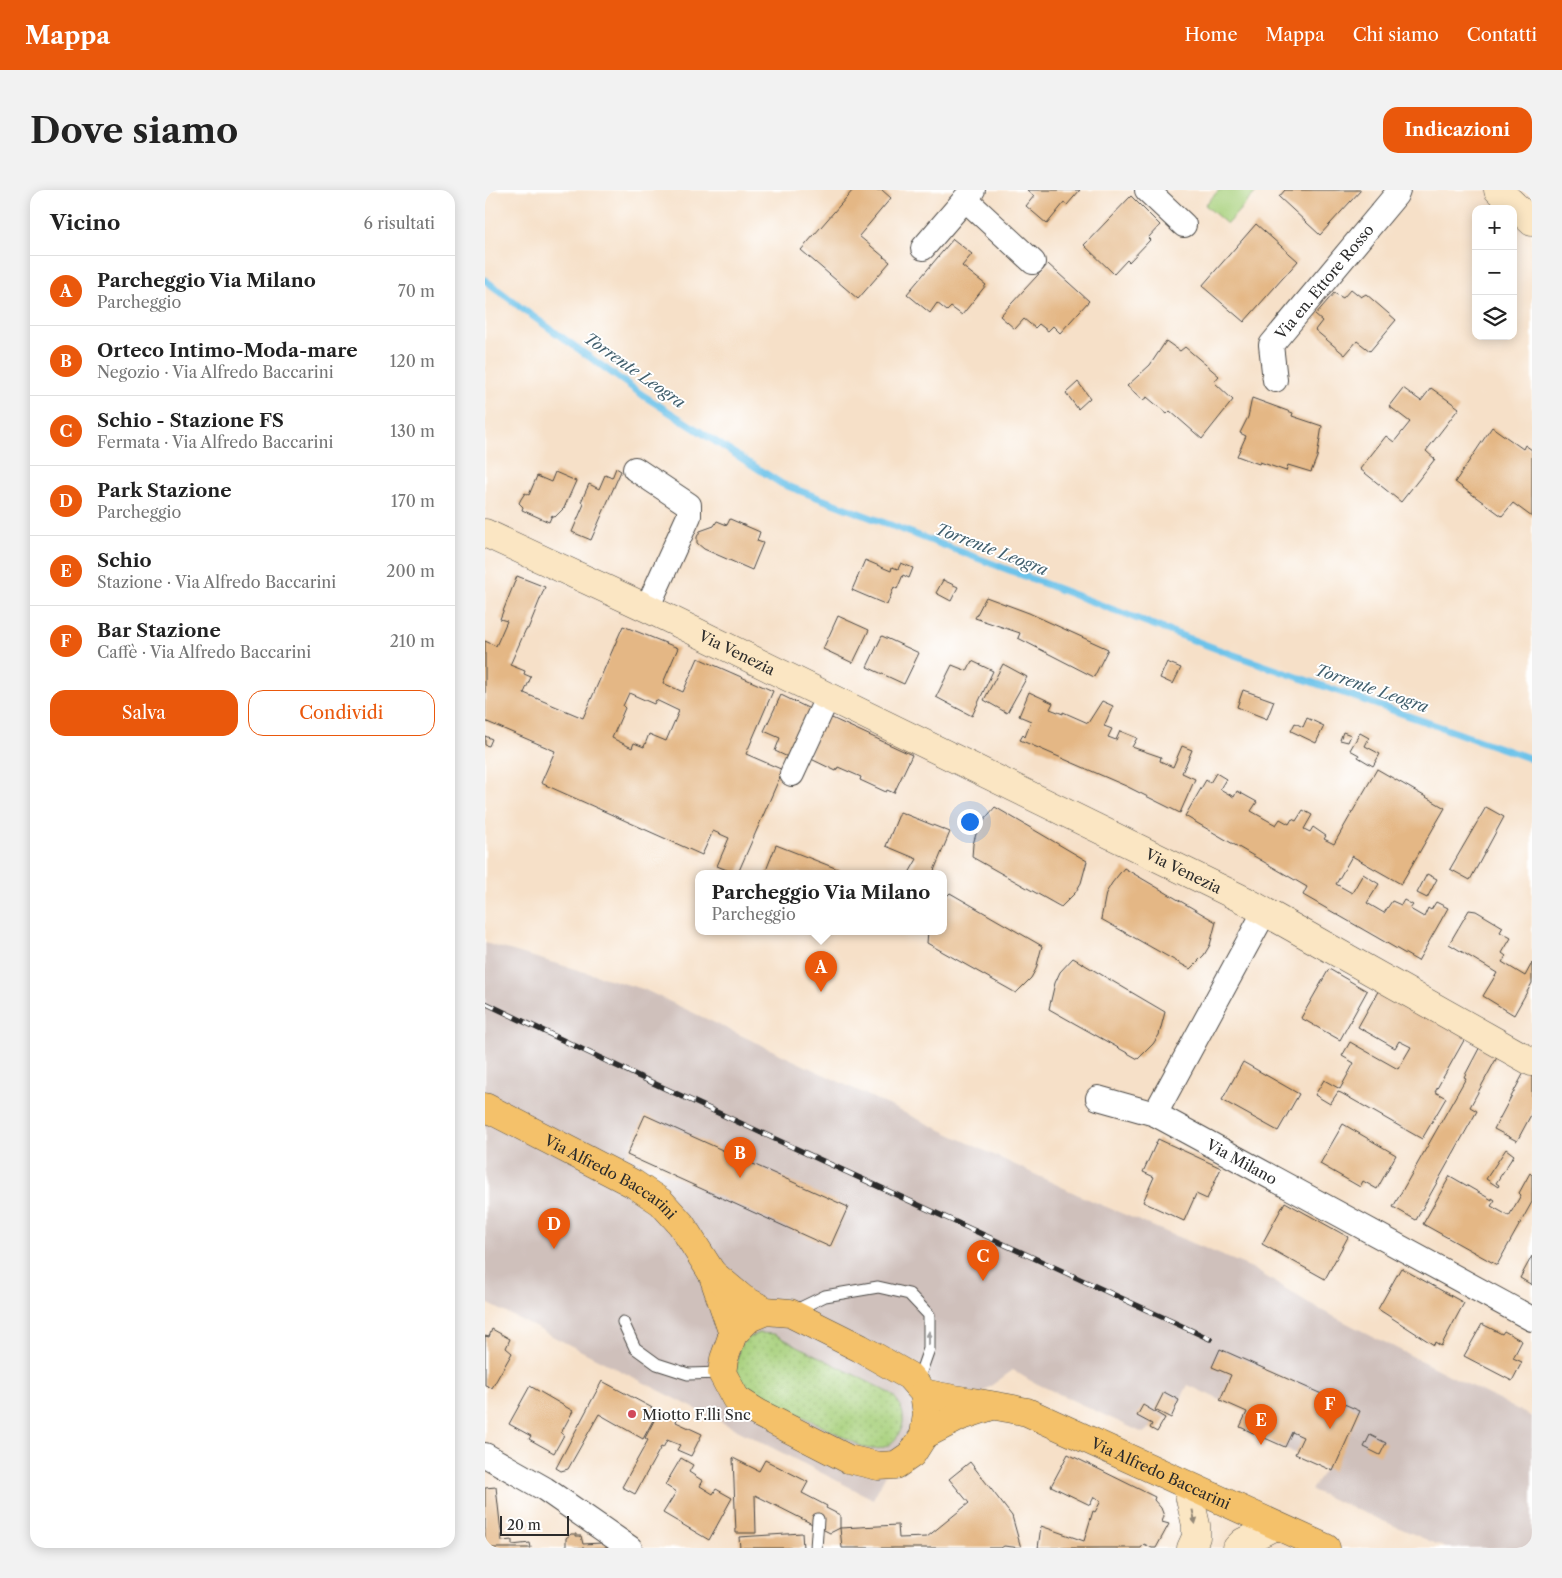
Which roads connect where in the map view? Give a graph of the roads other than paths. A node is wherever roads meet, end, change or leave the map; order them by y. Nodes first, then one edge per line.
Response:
1 (1147, 190) edge
2 (1398, 190) edge
3 (1498, 190) edge
4 (969, 195) edge
5 (1532, 222) edge
6 (1184, 225) dead end
7 (923, 248) dead end
8 (1033, 262) dead end
9 (1275, 380) dead end
10 (635, 469) dead end
11 (485, 532) edge
12 (647, 608) junction
13 (828, 696) junction
14 (792, 774) dead end
15 (1265, 911) junction
16 (1532, 1062) edge
17 (1098, 1098) dead end
18 (485, 1107) edge
19 (1155, 1114) junction
20 (711, 1272) junction
21 (778, 1312) junction
22 (1532, 1319) edge
23 (623, 1322) dead end
24 (733, 1334) junction
25 (721, 1373) junction
26 (920, 1389) junction
27 (995, 1405) junction
28 (924, 1435) junction
29 (485, 1455) edge
30 (1187, 1486) junction
31 (817, 1519) dead end
32 (1275, 1526) junction
33 (630, 1548) edge
34 (816, 1548) edge
35 (1191, 1548) edge
36 (1237, 1548) edge
37 (1326, 1548) edge

1 - 6 street
2 - 9 street, Via en. Ettore Rosso
3 - 5 street
4 - 7 street
4 - 8 street
10 - 12 street
11 - 12 street, Via Venezia
12 - 13 street, Via Venezia
13 - 14 street
13 - 15 street, Via Venezia
15 - 16 street, Via Venezia
15 - 19 street
17 - 19 street, Via Milano
18 - 20 main road, Via Alfredo Baccarini
19 - 22 street, Via Milano
20 - 21 main road, Via Alfredo Baccarini
20 - 24 main road, Via Alfredo Baccarini
21 - 24 main road
21 - 26 main road, Via Alfredo Baccarini
26 -> 21 lane
23 - 25 lane
24 - 25 main road
25 - 28 main road
26 - 27 main road, Via Alfredo Baccarini
26 - 28 main road
27 - 28 main road
27 - 30 main road, Via Alfredo Baccarini
29 - 33 street
30 - 32 main road, Via Alfredo Baccarini
30 -> 35 street
31 - 34 lane
32 - 36 street
32 - 37 main road, Via Alfredo Baccarini

